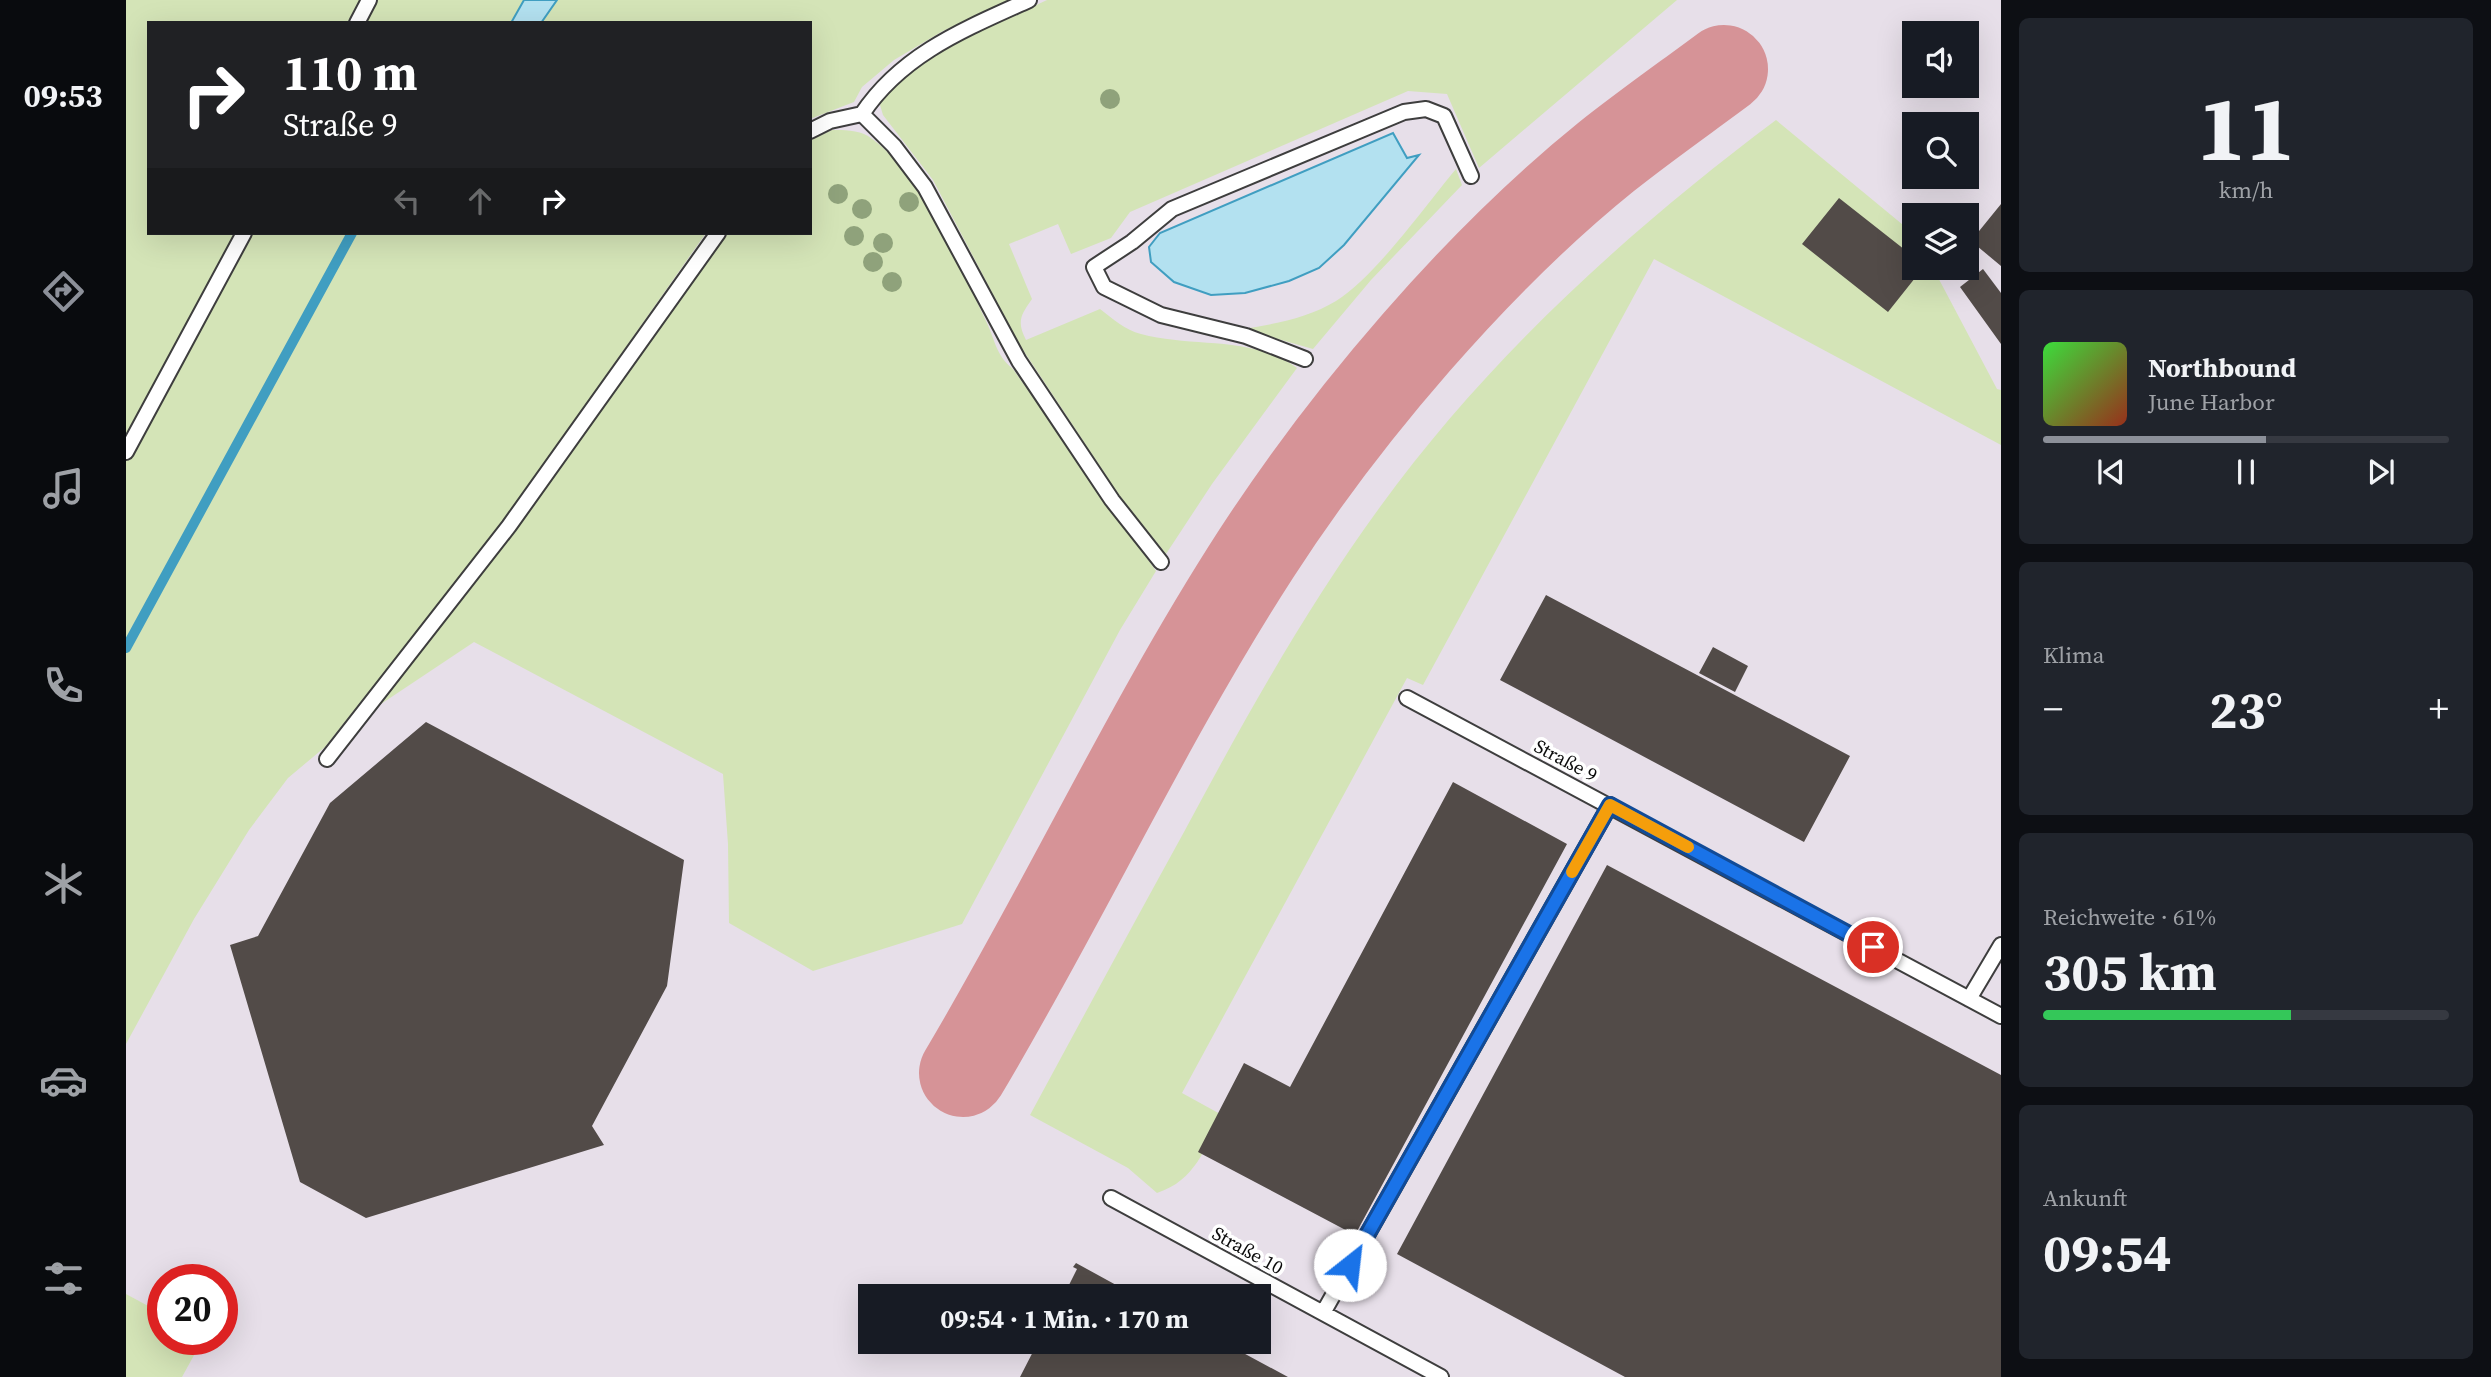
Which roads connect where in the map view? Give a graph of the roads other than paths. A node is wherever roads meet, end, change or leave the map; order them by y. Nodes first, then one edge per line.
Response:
1 (369, 0) edge
2 (1029, 0) edge
3 (358, 21) edge
4 (862, 114) junction
5 (812, 130) edge
6 (1471, 176) dead end
7 (243, 235) edge
8 (717, 235) edge
9 (1305, 359) dead end
10 (126, 452) edge
11 (1161, 562) dead end
12 (1407, 698) dead end
13 (327, 759) dead end
14 (1610, 805) junction
15 (2001, 945) edge
16 (1969, 999) junction
17 (2001, 1016) edge
18 (1111, 1198) dead end
19 (1322, 1313) junction
20 (1441, 1377) edge

1 - 3 lane
2 - 4 lane
4 - 5 lane
4 - 11 lane
6 - 9 lane
7 - 10 lane
8 - 13 lane
12 - 14 lane, Straße 9
14 - 16 lane, Straße 9
14 - 19 lane
15 - 16 lane
16 - 17 lane, Straße 9
18 - 19 lane, Straße 10
19 - 20 lane, Straße 10

